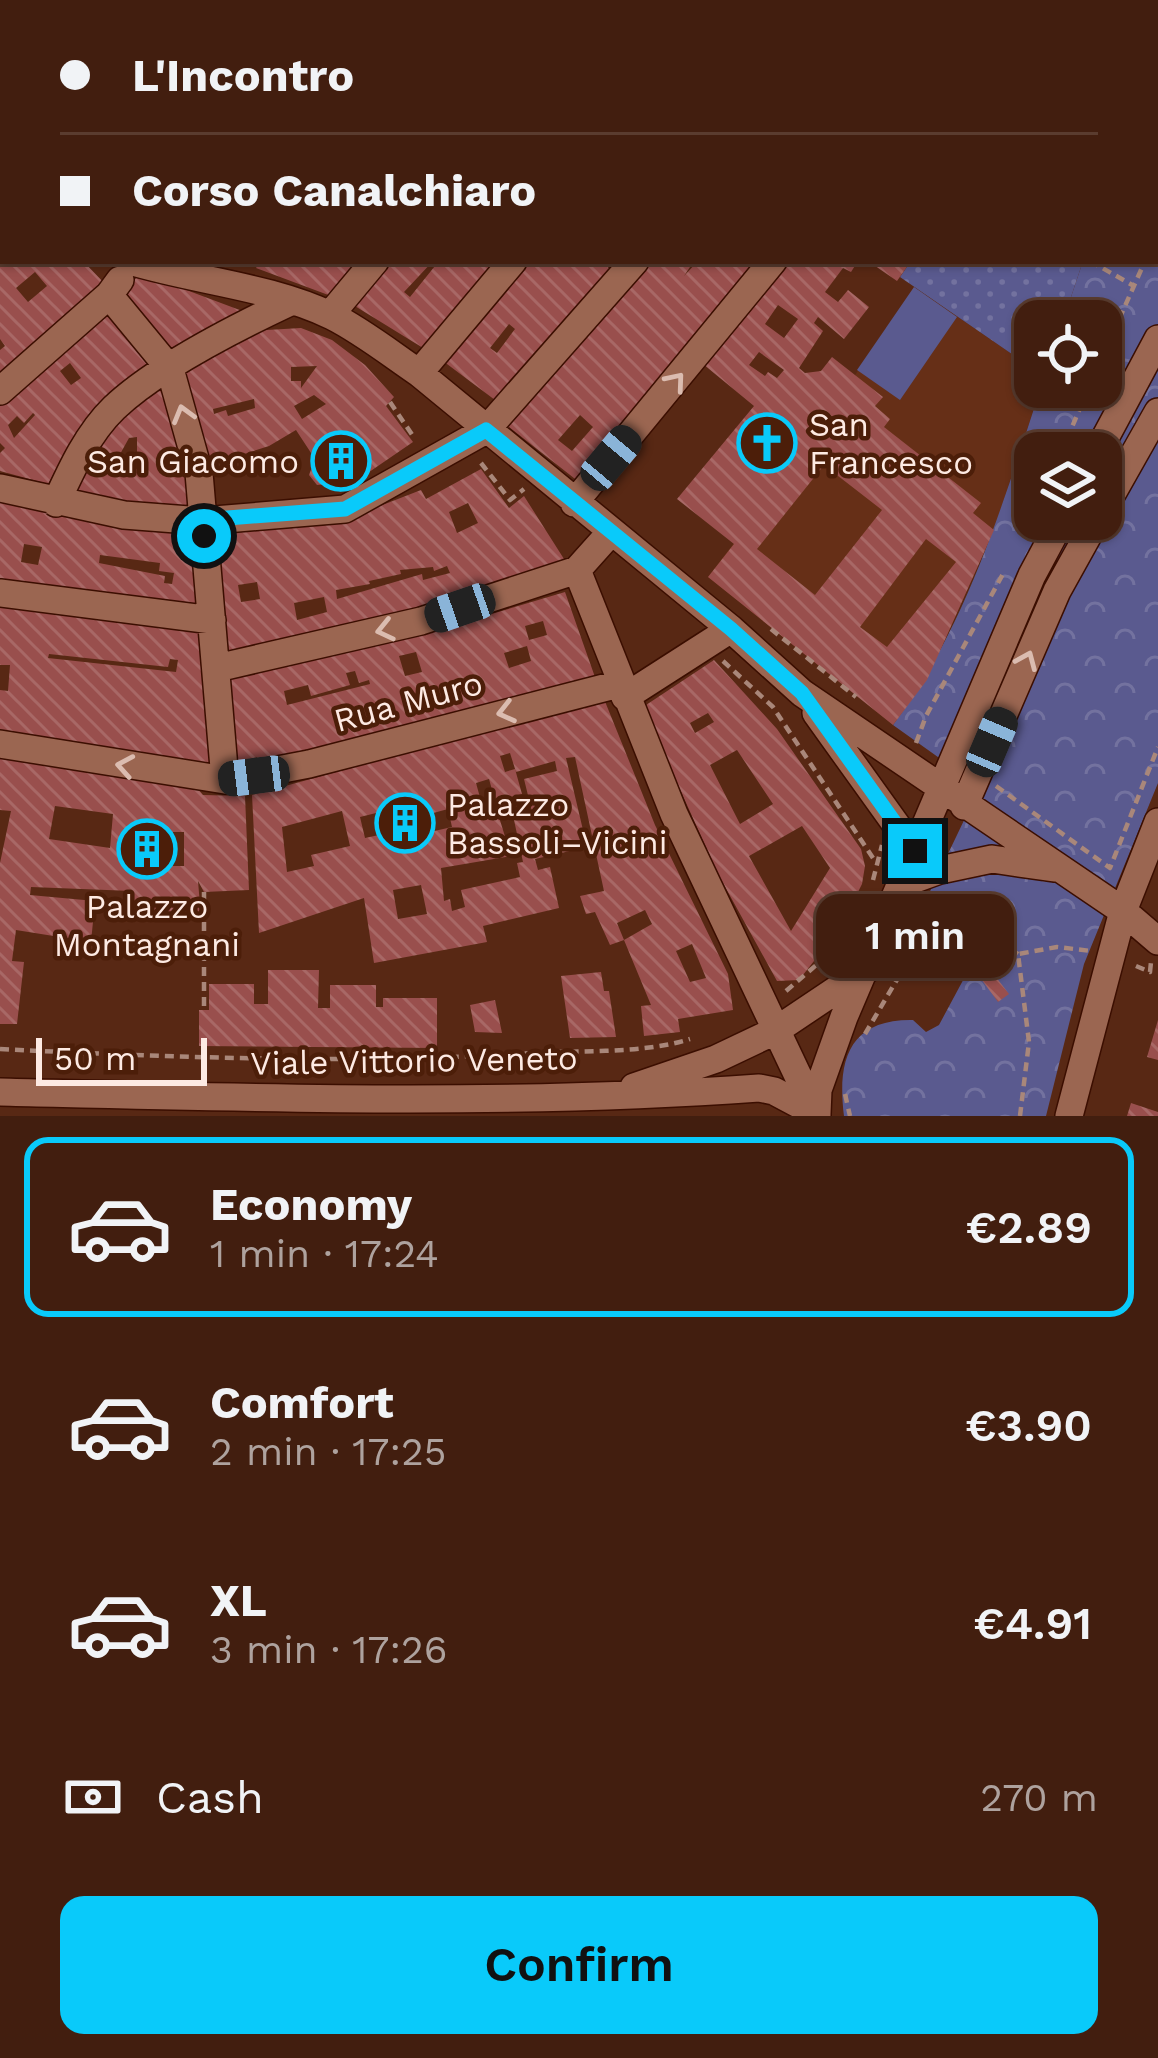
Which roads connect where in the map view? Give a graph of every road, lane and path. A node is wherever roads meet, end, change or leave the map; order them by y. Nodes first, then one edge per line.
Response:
1 (129, 264) edge
2 (144, 264) edge
3 (254, 264) edge
4 (373, 264) edge
5 (510, 264) edge
6 (631, 264) edge
7 (771, 264) edge
8 (1095, 264) edge
9 (1144, 264) edge
10 (240, 286) junction
11 (1134, 286) junction
12 (109, 295) junction
13 (290, 302) junction
14 (1122, 313) edge
15 (331, 315) junction
16 (1158, 339) edge
17 (170, 369) junction
18 (419, 373) junction
19 (0, 392) edge
20 (390, 402) dead end
21 (1158, 412) edge
22 (486, 430) junction
23 (1108, 432) edge
24 (433, 463) junction
25 (463, 473) dead end
26 (1122, 475) edge
27 (0, 488) edge
28 (535, 498) dead end
29 (56, 502) junction
30 (574, 502) junction
31 (202, 520) junction
32 (610, 532) junction
33 (1051, 540) edge
34 (1086, 540) edge
35 (577, 570) junction
36 (0, 592) edge
37 (212, 620) junction
38 (731, 629) junction
39 (706, 645) junction
40 (217, 668) junction
41 (622, 690) junction
42 (802, 693) junction
43 (0, 744) edge
44 (1158, 747) edge
45 (977, 776) junction
46 (225, 780) junction
47 (952, 798) junction
48 (1158, 822) edge
49 (915, 851) junction
50 (877, 864) dead end
51 (962, 865) junction
52 (1064, 870) junction
53 (902, 884) junction
54 (204, 892) dead end
55 (953, 909) junction
56 (1123, 911) junction
57 (1157, 940) edge
58 (1018, 954) junction
59 (1110, 955) junction
60 (866, 970) junction
61 (204, 1010) dead end
62 (775, 1031) junction
63 (860, 1040) dead end
64 (638, 1047) dead end
65 (0, 1049) edge
66 (844, 1084) dead end
67 (0, 1092) edge
68 (613, 1105) edge
69 (366, 1108) edge
70 (817, 1115) edge
71 (850, 1116) edge
72 (1020, 1116) edge
73 (1069, 1116) edge

1 - 12 street
2 - 10 street
3 - 10 street
4 - 15 street
5 - 18 street
6 - 22 street
30 -> 7 street
8 - 11 path
9 - 11 path
10 - 13 street
11 - 14 path
12 - 17 street
12 - 19 street
13 - 15 street
13 - 17 street
15 - 18 street
16 - 23 street
17 - 29 street
31 -> 17 street
18 - 22 street
20 - 24 path
21 - 26 street
22 - 24 street
22 - 30 street
24 - 31 street
25 - 28 path
27 - 29 street
29 - 31 street
30 - 32 street
31 - 37 street
32 - 35 street
32 - 38 street
33 - 47 street
45 -> 34 street
35 -> 40 street
35 - 41 street
36 - 37 street
37 - 40 street
38 - 39 street, Rua Muro
38 - 42 street
39 - 41 street, Rua Muro
39 - 50 path
40 - 46 street
41 -> 46 street, Rua Muro
41 - 62 street
42 - 47 street
42 - 49 street
46 -> 43 street, Rua Muro
44 - 45 path
45 - 47 street
47 - 49 street
47 - 52 street
48 - 56 street
49 - 53 street
51 - 52 street
51 - 53 street
51 - 55 path
52 - 56 street
53 - 60 street
54 - 61 path
55 - 58 path
55 - 63 path
56 - 57 street
56 - 59 street
57 - 59 path
58 - 59 path
58 - 72 path
59 - 73 street
60 - 62 street, Viale Vittorio Veneto
60 - 70 street
62 - 68 street, Viale Vittorio Veneto
62 - 70 street
64 - 65 path
66 - 71 path
67 - 69 street, Viale Vittorio Veneto
68 - 69 street, Viale Vittorio Veneto
68 - 70 street, Viale Vittorio Veneto

